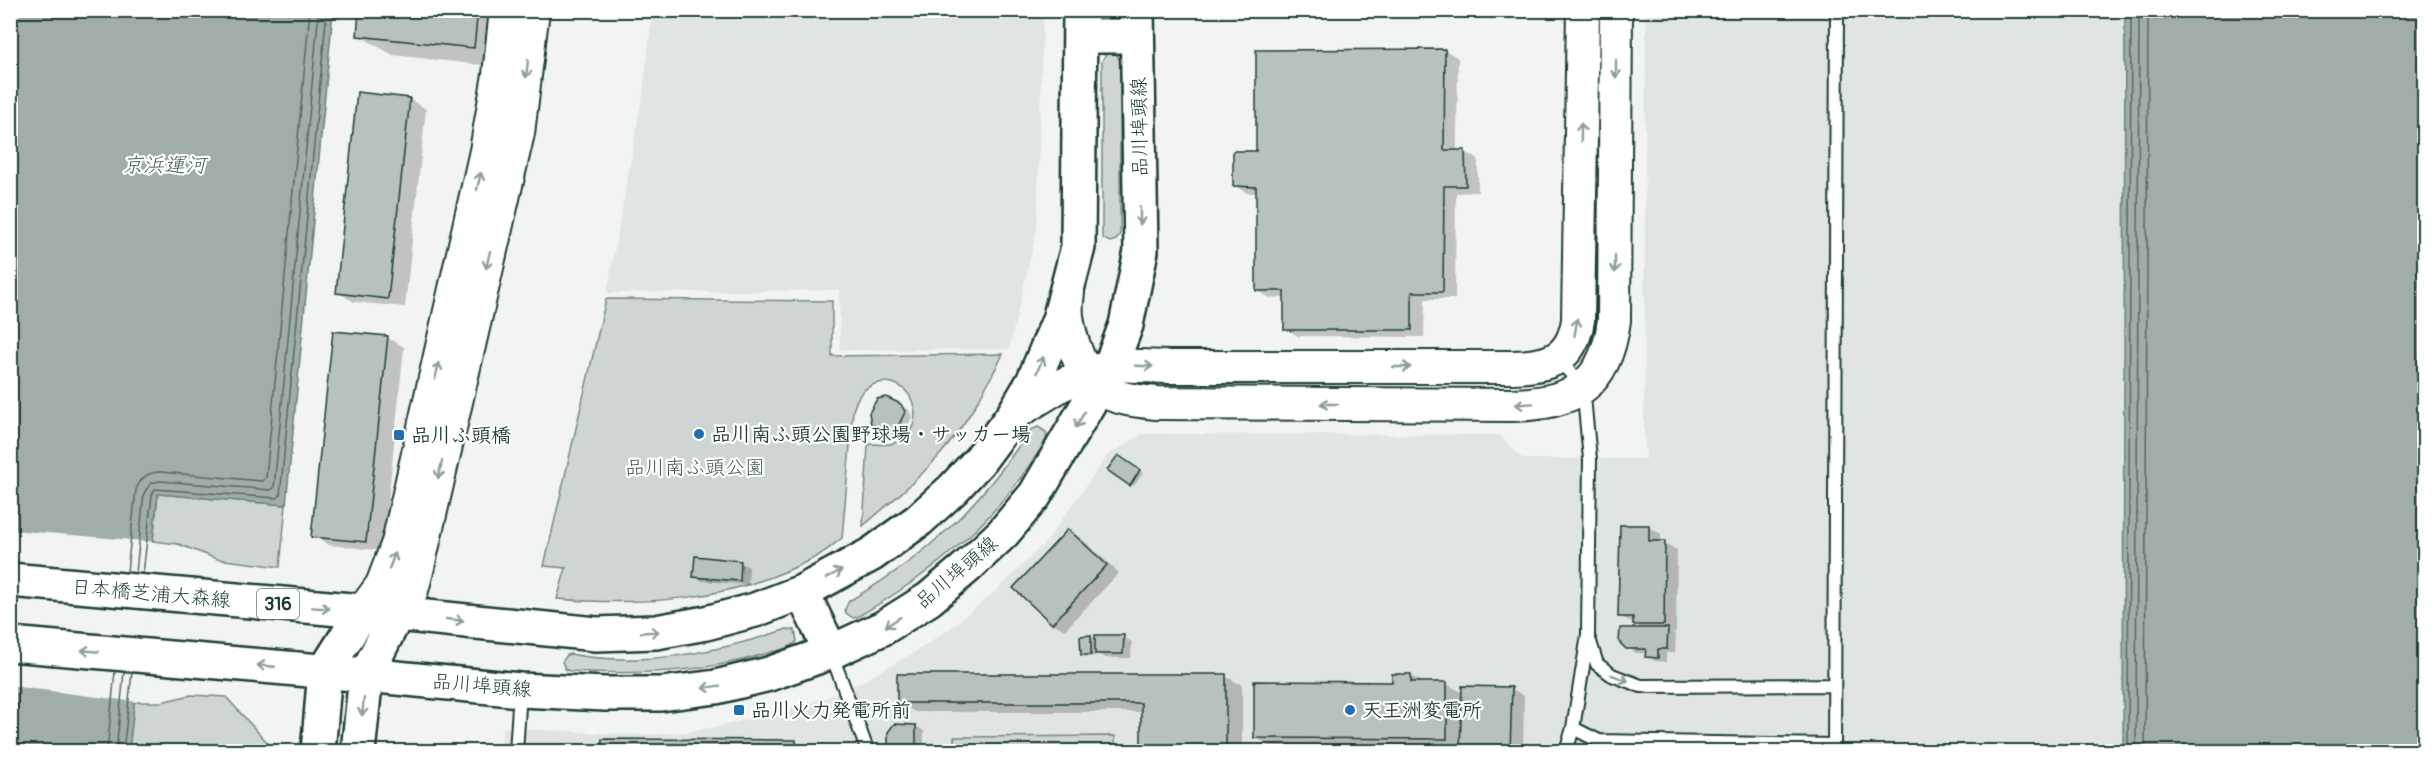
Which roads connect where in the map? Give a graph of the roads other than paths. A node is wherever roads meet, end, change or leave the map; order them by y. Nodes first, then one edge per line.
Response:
1 (506, 10) edge
2 (533, 10) edge
3 (1583, 10) edge
4 (1616, 10) edge
5 (1837, 10) edge
6 (1080, 23) edge
7 (1137, 23) edge
8 (1068, 285) junction
9 (1558, 358) junction
10 (1099, 375) junction
11 (1582, 387) junction
12 (1014, 414) junction
13 (10, 580) edge
14 (802, 592) junction
15 (363, 611) junction
16 (397, 614) junction
17 (1588, 635) junction
18 (10, 644) edge
19 (831, 652) junction
20 (325, 671) junction
21 (366, 675) junction
22 (1834, 685) junction
23 (520, 690) junction
24 (1573, 728) junction
25 (1834, 748) edge
26 (318, 752) edge
27 (358, 752) edge
28 (516, 752) edge
29 (868, 752) edge
30 (1566, 752) edge

15 -> 1 street
2 -> 16 street
9 -> 3 street
4 -> 11 street
5 - 22 lane
6 - 7 main road
6 - 8 main road
7 -> 10 main road, 品川埠頭線
8 - 10 street
12 -> 8 main road
10 -> 9 street
9 - 11 lane
11 -> 10 street
10 - 12 street
10 -> 19 main road, 品川埠頭線
11 - 17 lane
14 -> 12 main road
13 -> 15 main road, 日本橋芝浦大森線 / 316
16 -> 14 main road
14 - 19 main road
15 - 16 main road, 日本橋芝浦大森線 / 316
15 - 20 main road
16 - 21 main road
17 -> 22 lane
17 - 24 lane
20 -> 18 main road
19 -> 23 main road, 品川埠頭線
19 - 29 lane
20 - 21 main road
20 - 26 main road
21 - 23 main road, 品川埠頭線
21 -> 27 main road
22 - 25 lane
23 - 28 lane
24 - 25 lane
24 - 30 lane

